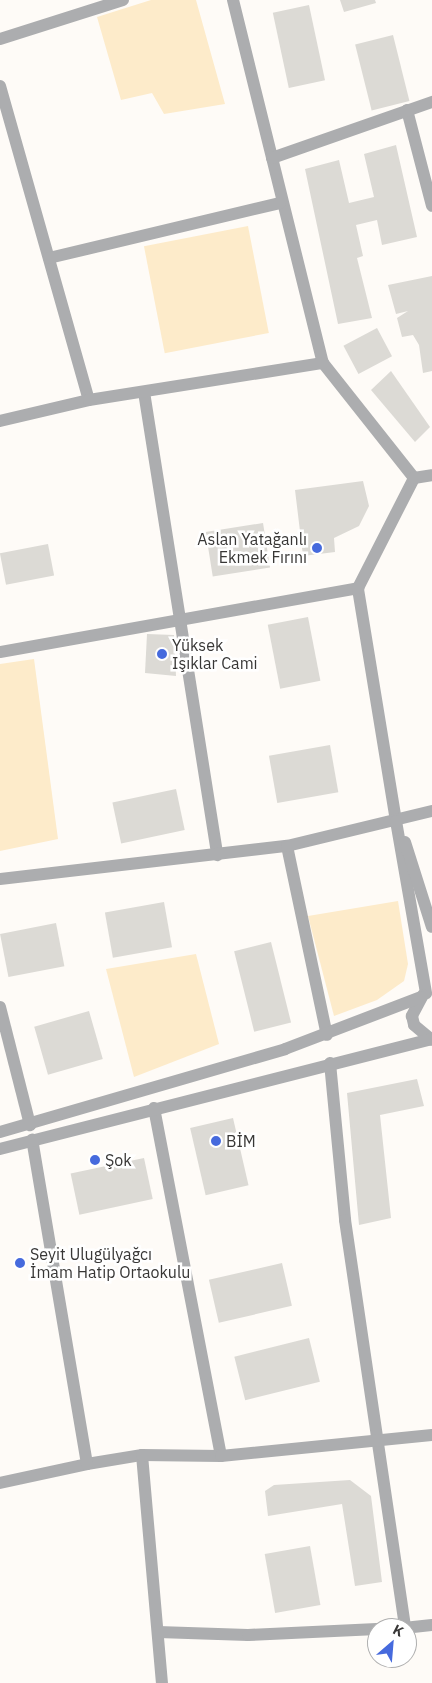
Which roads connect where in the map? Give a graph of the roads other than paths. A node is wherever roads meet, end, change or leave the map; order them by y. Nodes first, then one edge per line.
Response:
1 (122, 0) edge
2 (233, 0) edge
3 (0, 39) edge
4 (0, 86) edge
5 (432, 102) edge
6 (407, 110) junction
7 (272, 158) junction
8 (280, 203) junction
9 (432, 206) edge
10 (49, 258) junction
11 (323, 363) junction
12 (144, 392) junction
13 (89, 400) junction
14 (0, 421) edge
15 (432, 475) edge
16 (414, 478) junction
17 (358, 588) junction
18 (180, 620) junction
19 (0, 652) edge
20 (432, 811) edge
21 (396, 821) junction
22 (287, 846) junction
23 (216, 855) junction
24 (0, 879) edge
25 (432, 927) edge
26 (426, 992) edge
27 (0, 1007) edge
28 (327, 1035) junction
29 (430, 1040) edge
30 (330, 1063) junction
31 (154, 1108) junction
32 (30, 1125) junction
33 (0, 1132) edge
34 (32, 1140) junction
35 (0, 1149) edge
36 (432, 1435) edge
37 (376, 1440) junction
38 (142, 1455) junction
39 (221, 1456) junction
40 (87, 1464) junction
41 (0, 1483) edge
42 (403, 1618) edge
43 (432, 1625) edge
44 (417, 1627) edge
45 (367, 1629) edge
46 (158, 1632) junction
47 (162, 1683) edge

1 - 3 street
2 - 7 street
4 - 10 street
5 - 6 street
6 - 7 street
6 - 9 street
7 - 8 street
8 - 10 street
8 - 11 street
10 - 13 street
11 - 12 street
11 - 16 street
12 - 13 street
12 - 18 street
13 - 14 street
15 - 16 street
16 - 17 street
17 - 18 street
17 - 21 street
18 - 19 street
18 - 23 street
20 - 21 street
21 - 22 street
21 - 25 street
21 - 26 street
22 - 23 street
22 - 28 street
23 - 24 street
26 - 28 street
26 - 29 street
27 - 32 street
28 - 32 street
29 - 30 street
30 - 31 street
30 - 37 street
31 - 34 street
31 - 39 street
32 - 33 street
34 - 35 street
34 - 40 street
36 - 37 street
37 - 39 street
37 - 42 street
38 - 39 street
38 - 40 street
38 - 46 street
40 - 41 street
43 - 44 street
45 - 46 street
46 - 47 street

